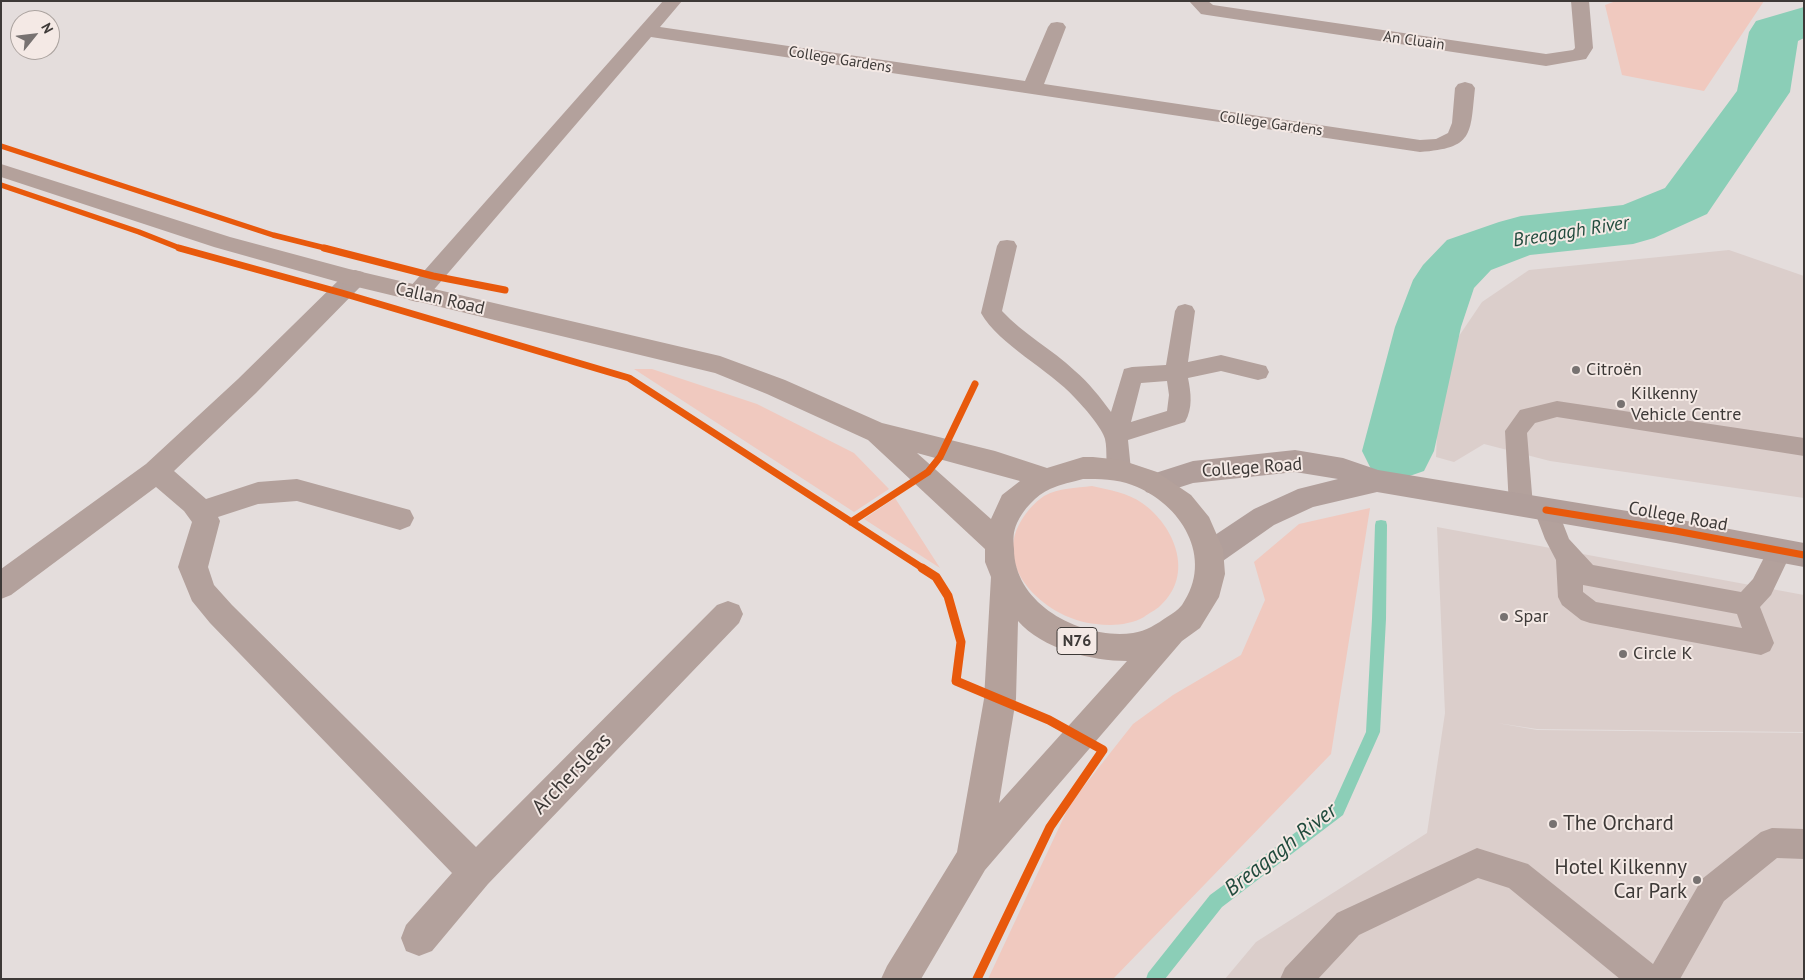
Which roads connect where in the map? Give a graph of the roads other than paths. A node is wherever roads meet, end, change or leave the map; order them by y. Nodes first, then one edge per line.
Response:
1 (673, 1) edge
2 (1198, 1) edge
3 (1580, 1) edge
4 (1057, 26) dead end
5 (647, 31) junction
6 (1466, 88) dead end
7 (1032, 89) junction
8 (1, 170) edge
9 (1007, 246) dead end
10 (355, 278) junction
11 (417, 294) junction
12 (1185, 311) dead end
13 (1258, 372) dead end
14 (1176, 373) junction
15 (876, 432) junction
16 (1116, 435) junction
17 (1804, 447) edge
18 (1120, 470) junction
19 (156, 472) junction
20 (1043, 477) junction
21 (1376, 481) junction
22 (1156, 484) junction
23 (1534, 508) junction
24 (200, 512) junction
25 (400, 518) dead end
26 (997, 542) junction
27 (1792, 553) edge
28 (1210, 554) junction
29 (1568, 559) junction
30 (1004, 580) junction
31 (1, 586) edge
32 (1746, 604) junction
33 (728, 614) dead end
34 (1171, 634) junction
35 (1804, 844) edge
36 (972, 858) junction
37 (476, 872) junction
38 (419, 938) dead end
39 (900, 979) edge
40 (1296, 979) edge
41 (1646, 979) edge
42 (1662, 979) edge

1 - 5 street
2 - 3 street, An Cluain
4 - 7 street
5 - 7 street, College Gardens
5 - 11 street
6 - 7 street, College Gardens
8 - 10 main road, Callan Road
9 - 16 lane
10 - 11 main road, Callan Road
10 - 19 street
11 - 15 main road, Callan Road
12 - 14 lane
13 - 14 lane
14 - 16 lane
14 - 16 lane
15 - 20 main road, Callan Road
15 - 26 main road, Callan Road
16 - 18 lane
17 - 23 lane
18 - 20 main road, N76
18 - 22 main road, N76
19 - 24 street
19 - 31 street
20 - 26 main road, N76
21 - 22 main road, College Road
21 - 23 main road, College Road
21 - 28 main road, College Road
22 - 28 main road, N76
23 - 27 main road, College Road
23 - 29 lane
24 - 25 street
24 - 37 street
26 - 30 main road, N76
27 - 32 lane
28 - 34 main road, N76
29 - 32 lane
29 - 32 lane
30 - 34 main road, N76
30 - 36 main road, N76
33 - 37 street, Archersleas
34 - 36 main road, N76
35 - 42 lane
36 - 39 main road, N76
37 - 38 street, Archersleas
40 - 41 lane

